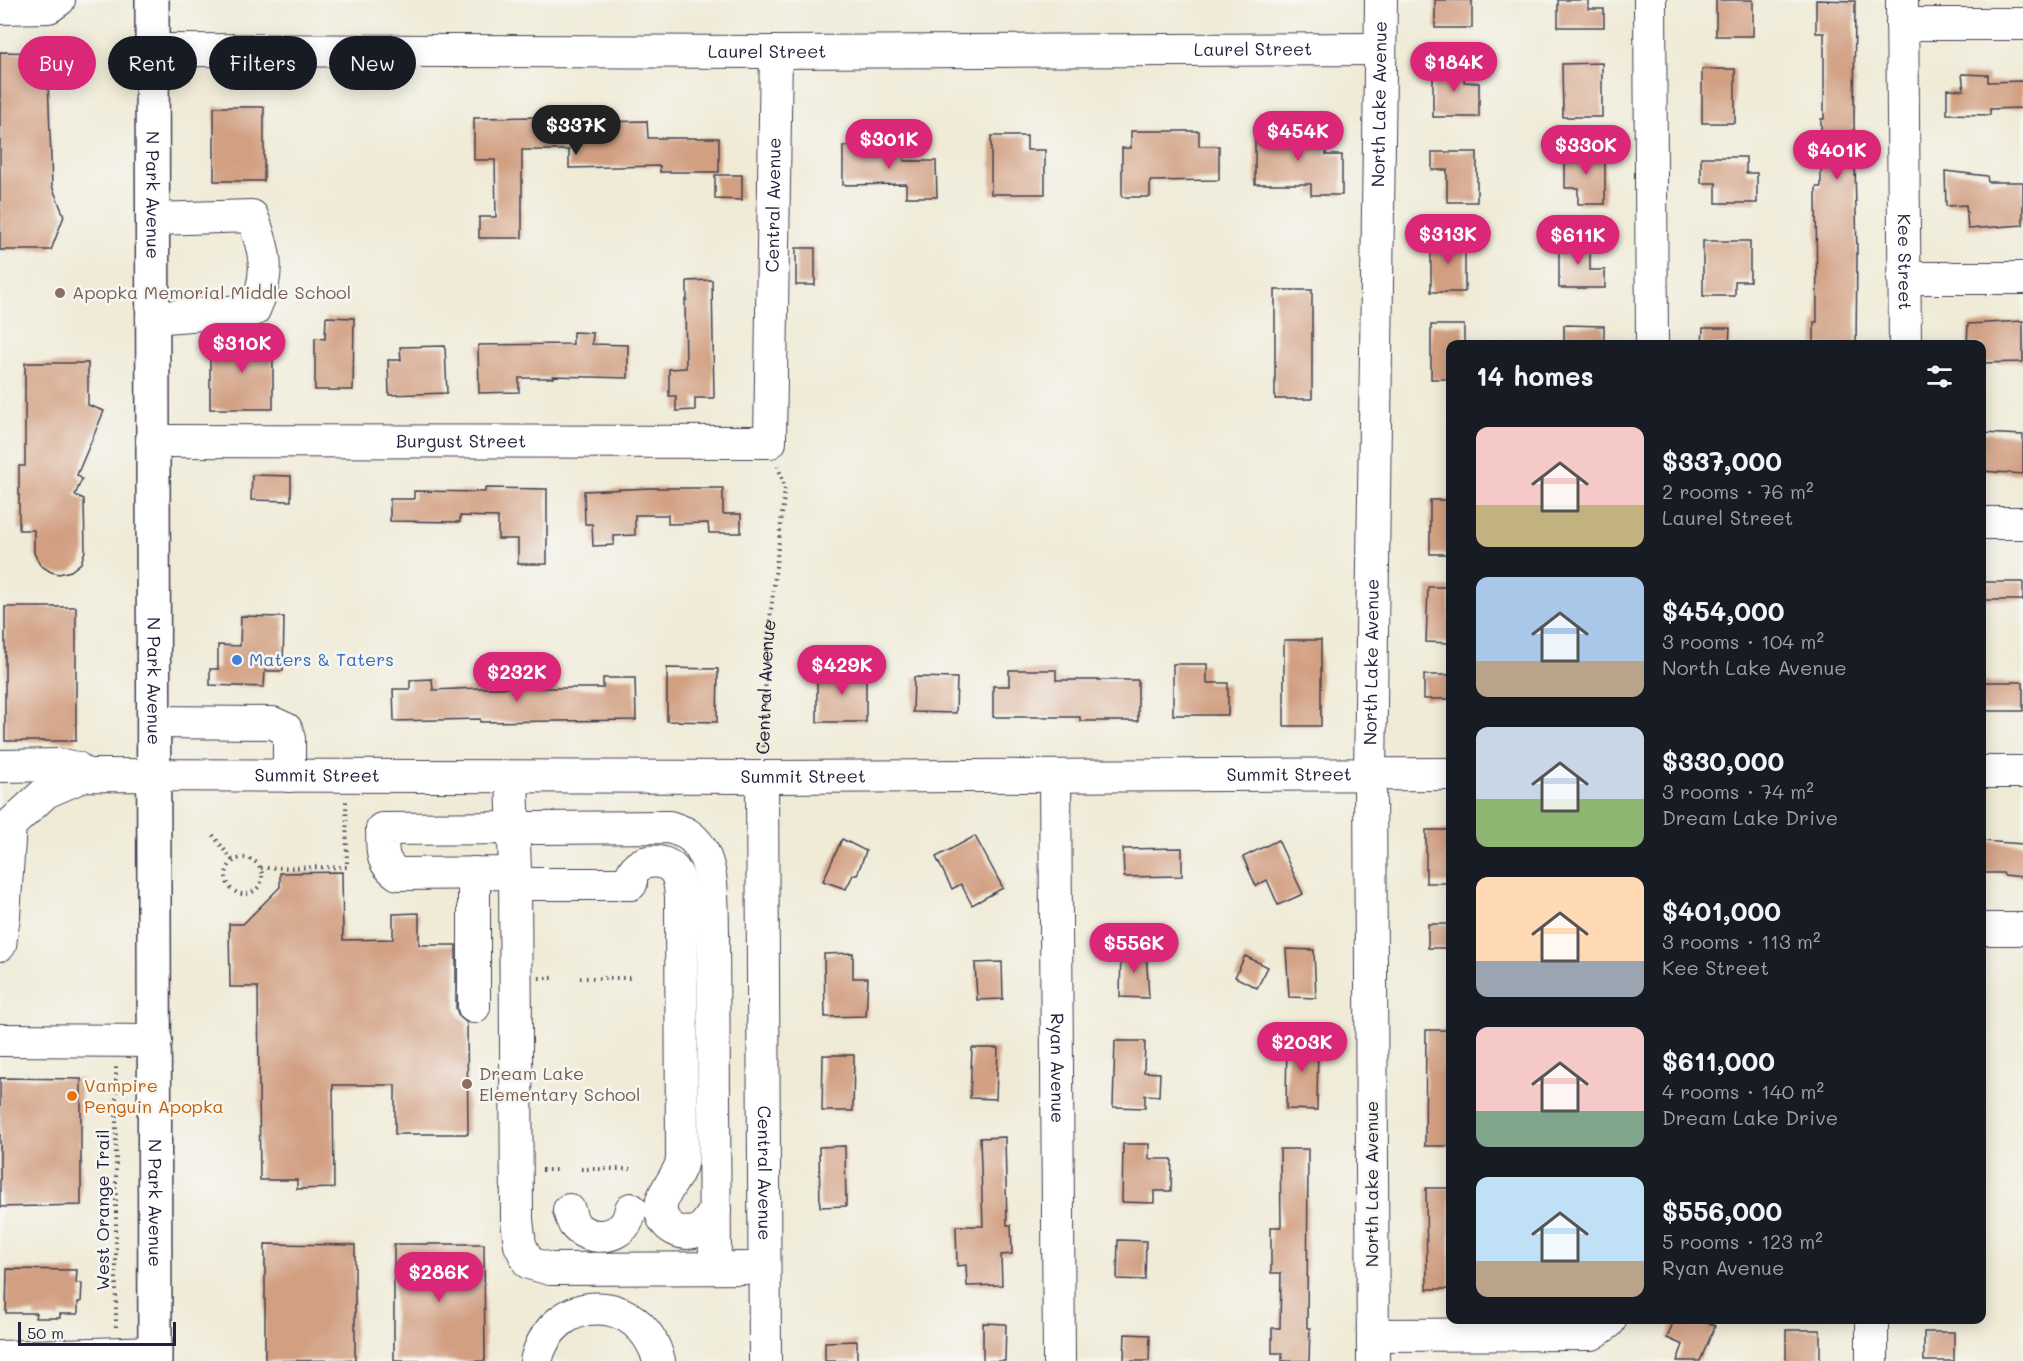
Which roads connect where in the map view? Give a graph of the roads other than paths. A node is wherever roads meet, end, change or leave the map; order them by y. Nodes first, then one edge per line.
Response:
1 (59, 0) edge
2 (152, 0) edge
3 (1381, 0) edge
4 (1650, 0) edge
5 (0, 8) edge
6 (1902, 12) edge
7 (2023, 24) edge
8 (152, 36) edge
9 (1380, 49) junction
10 (197, 50) edge
11 (776, 52) junction
12 (152, 90) edge
13 (154, 219) junction
14 (1903, 278) junction
15 (2023, 278) edge
16 (152, 318) junction
17 (1652, 340) edge
18 (1905, 340) edge
19 (152, 441) junction
20 (770, 442) joint
21 (1986, 523) edge
22 (2023, 523) edge
23 (154, 722) junction
24 (0, 766) edge
25 (1986, 772) edge
26 (2023, 772) edge
27 (1446, 774) edge
28 (85, 775) junction
29 (1370, 775) junction
30 (154, 776) junction
31 (289, 776) junction
32 (1055, 776) junction
33 (512, 777) junction
34 (762, 777) junction
35 (5, 825) edge
36 (512, 827) junction
37 (474, 873) junction
38 (515, 878) junction
39 (1986, 929) edge
40 (2023, 929) edge
41 (0, 945) edge
42 (474, 1007) dead end
43 (0, 1040) edge
44 (156, 1041) junction
45 (715, 1210) junction
46 (715, 1268) junction
47 (764, 1268) junction
48 (550, 1269) junction
49 (631, 1269) junction
50 (1607, 1324) edge
51 (1872, 1324) edge
52 (1373, 1348) edge
53 (155, 1356) edge
54 (0, 1357) edge
55 (536, 1361) edge
56 (659, 1361) edge
57 (765, 1361) edge
58 (1059, 1361) edge
59 (1872, 1361) edge

1 - 5 street
2 - 8 main road, N Park Avenue
3 - 9 street, North Lake Avenue
4 - 17 street
6 - 7 street
6 - 14 street, Kee Street
9 - 11 street, Laurel Street
9 - 29 street, North Lake Avenue
10 - 11 street, Laurel Street
11 - 20 street, Central Avenue
12 - 13 main road, N Park Avenue
13 - 16 main road, N Park Avenue
13 - 16 street
14 - 15 street
14 - 18 street, Kee Street
16 - 19 main road, N Park Avenue
19 - 20 street, Burgust Street
19 - 23 main road, N Park Avenue
21 - 22 street
23 - 30 main road, N Park Avenue
23 - 31 street
24 - 28 street
25 - 26 street
27 - 29 street, Summit Street
28 - 30 street, Summit Street
28 - 35 street
29 - 32 street, Summit Street
29 - 52 street, North Lake Avenue
30 - 31 street, Summit Street
30 - 44 main road, N Park Avenue
31 - 33 street, Summit Street
32 - 34 street, Summit Street
32 - 58 street, Ryan Avenue
33 - 34 street, Summit Street
33 - 36 street
34 - 47 street, Central Avenue
35 - 41 street
36 - 37 street
36 - 38 street
36 - 45 street
37 - 38 street
37 - 42 street
38 - 45 street
38 - 48 street
39 - 40 street
43 - 44 street
44 - 53 main road, N Park Avenue
45 - 46 street
46 - 47 street
46 - 49 street
47 - 57 street, Central Avenue
48 - 49 street
48 - 49 street
50 - 52 street
51 - 59 street
53 - 54 street
55 - 56 street

